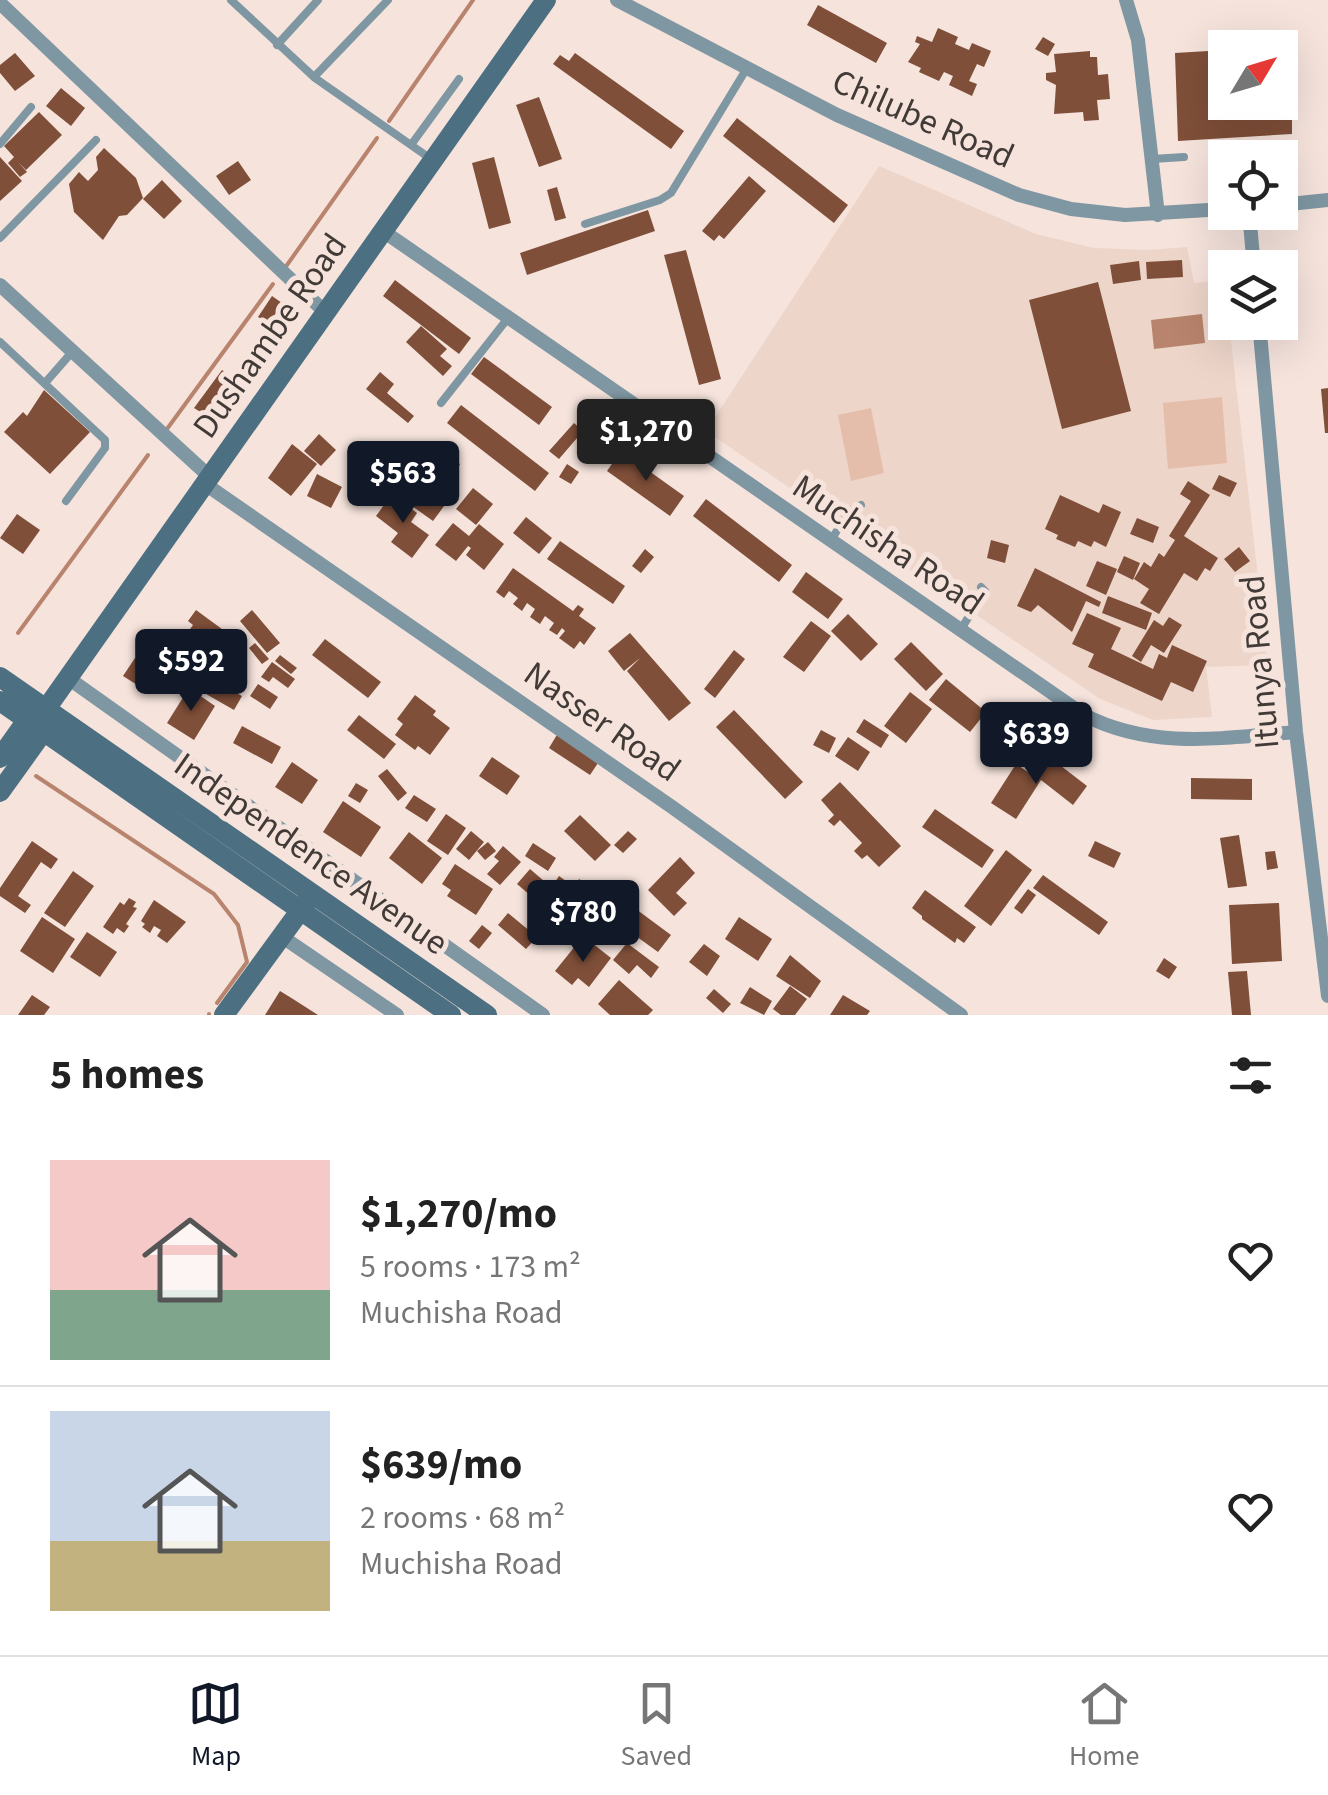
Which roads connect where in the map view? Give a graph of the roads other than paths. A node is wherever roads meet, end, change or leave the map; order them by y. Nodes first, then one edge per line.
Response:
1 (231, 0) edge
2 (318, 0) edge
3 (388, 0) edge
4 (546, 0) edge
5 (617, 0) edge
6 (1126, 0) edge
7 (0, 3) edge
8 (277, 45) junction
9 (746, 68) junction
10 (315, 77) junction
11 (458, 79) dead end
12 (31, 107) dead end
13 (96, 140) dead end
14 (0, 144) edge
15 (411, 144) junction
16 (1184, 157) dead end
17 (1152, 160) junction
18 (434, 161) junction
19 (1328, 200) edge
20 (1298, 202) edge
21 (1208, 211) edge
22 (1158, 215) junction
23 (585, 224) dead end
24 (383, 232) junction
25 (0, 238) edge
26 (0, 284) edge
27 (324, 312) junction
28 (508, 318) junction
29 (1261, 340) edge
30 (0, 342) edge
31 (74, 351) junction
32 (45, 383) junction
33 (441, 403) dead end
34 (207, 481) junction
35 (66, 501) dead end
36 (861, 505) dead end
37 (830, 542) junction
38 (982, 586) dead end
39 (960, 631) junction
40 (0, 676) edge
41 (68, 678) junction
42 (0, 701) edge
43 (39, 720) junction
44 (1296, 732) junction
45 (0, 758) edge
46 (0, 792) edge
47 (306, 902) junction
48 (281, 936) junction
49 (1328, 996) edge
50 (224, 1015) edge
51 (397, 1015) edge
52 (451, 1015) edge
53 (487, 1015) edge
54 (543, 1015) edge
55 (961, 1015) edge

1 - 8 lane
2 - 8 lane
3 - 10 lane
4 - 18 street, Dushambe Road
5 - 9 street, Chilube Road
6 - 17 street
7 - 27 street
8 - 10 lane
9 - 22 street, Chilube Road
9 - 23 lane
10 - 15 lane
11 - 15 lane
12 - 14 lane
13 - 25 lane
15 - 18 lane
16 - 17 lane
17 - 22 street
18 - 24 street, Dushambe Road
19 - 20 street
21 - 22 street, Chilube Road
24 - 27 street, Dushambe Road
24 - 28 street, Muchisha Road
26 - 31 street, Nasser Road
27 - 34 street, Dushambe Road
28 - 33 lane
28 - 37 street, Muchisha Road
29 - 44 street, Itunya Road
30 - 32 lane
31 - 32 lane
31 - 34 street, Nasser Road
32 - 35 lane
34 - 41 street, Dushambe Road
34 - 55 street, Nasser Road
36 - 37 lane
37 - 39 street, Muchisha Road
38 - 39 lane
39 - 44 street, Muchisha Road
40 - 43 street, Independence Avenue
41 - 43 street, Dushambe Road
41 - 54 street
42 - 43 street, Independence Avenue
43 - 45 street
43 - 46 street
43 - 47 street, Independence Avenue
44 - 49 street, Itunya Road
47 - 48 street
47 - 52 street, Independence Avenue
47 - 53 street, Independence Avenue
48 - 50 street
48 - 51 street

